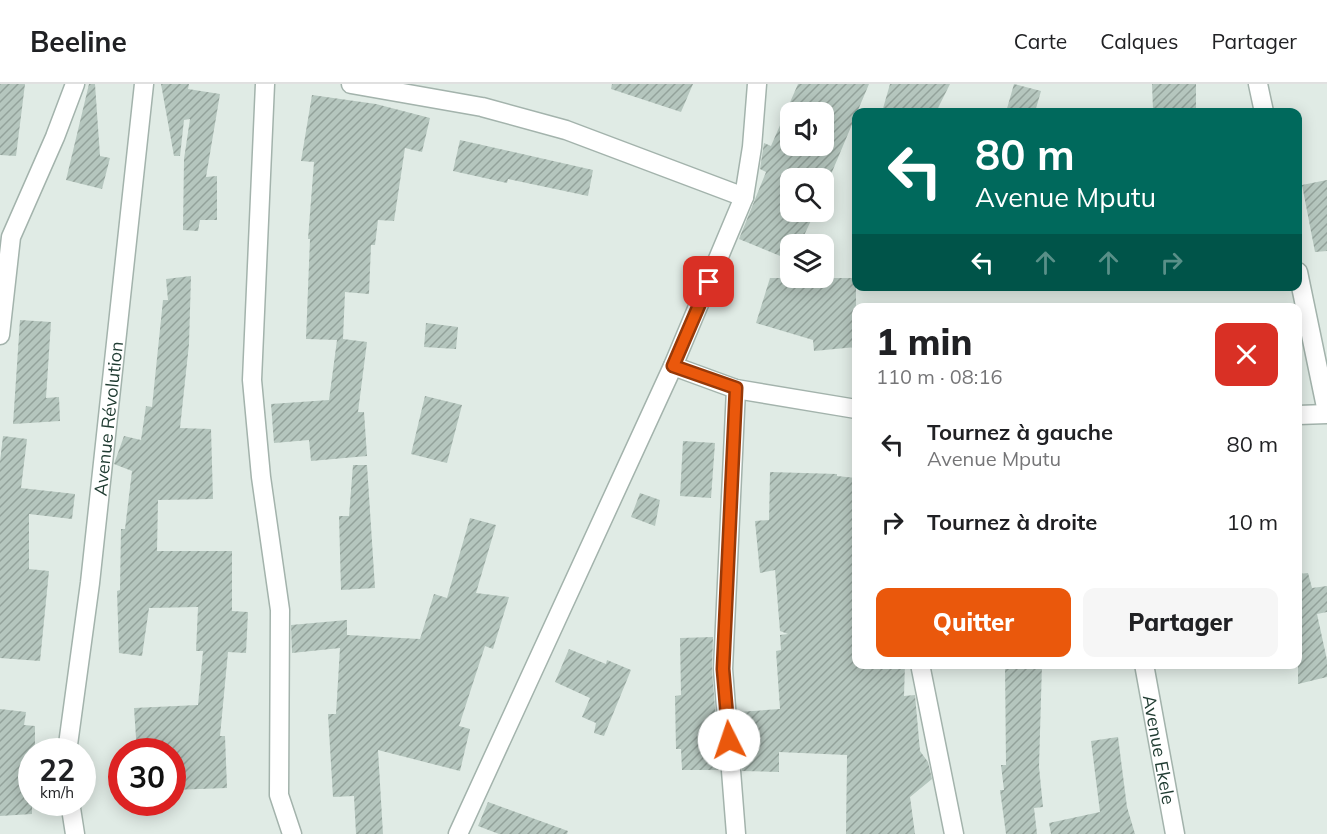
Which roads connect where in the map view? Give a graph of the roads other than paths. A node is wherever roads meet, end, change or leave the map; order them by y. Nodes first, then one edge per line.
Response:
1 (75, 84) edge
2 (144, 84) edge
3 (265, 84) edge
4 (351, 84) edge
5 (757, 84) edge
6 (1258, 84) edge
7 (1263, 108) edge
8 (744, 197) junction
9 (1302, 291) edge
10 (0, 335) edge
11 (673, 366) junction
12 (736, 388) junction
13 (852, 408) edge
14 (1327, 413) edge
15 (1302, 416) edge
16 (921, 669) edge
17 (1145, 669) edge
18 (69, 738) edge
19 (72, 816) edge
20 (75, 834) edge
21 (292, 834) edge
22 (458, 834) edge
23 (736, 834) edge
24 (954, 834) edge
25 (1175, 834) edge

1 - 10 street
2 - 18 street, Avenue Révolution
3 - 21 street
4 - 8 street
5 - 8 street
6 - 7 street
8 - 11 street
9 - 14 street
11 - 12 street
11 - 22 street
12 - 13 street
12 - 23 street
14 - 15 street
16 - 24 street
17 - 25 street, Avenue Ekele
19 - 20 street

